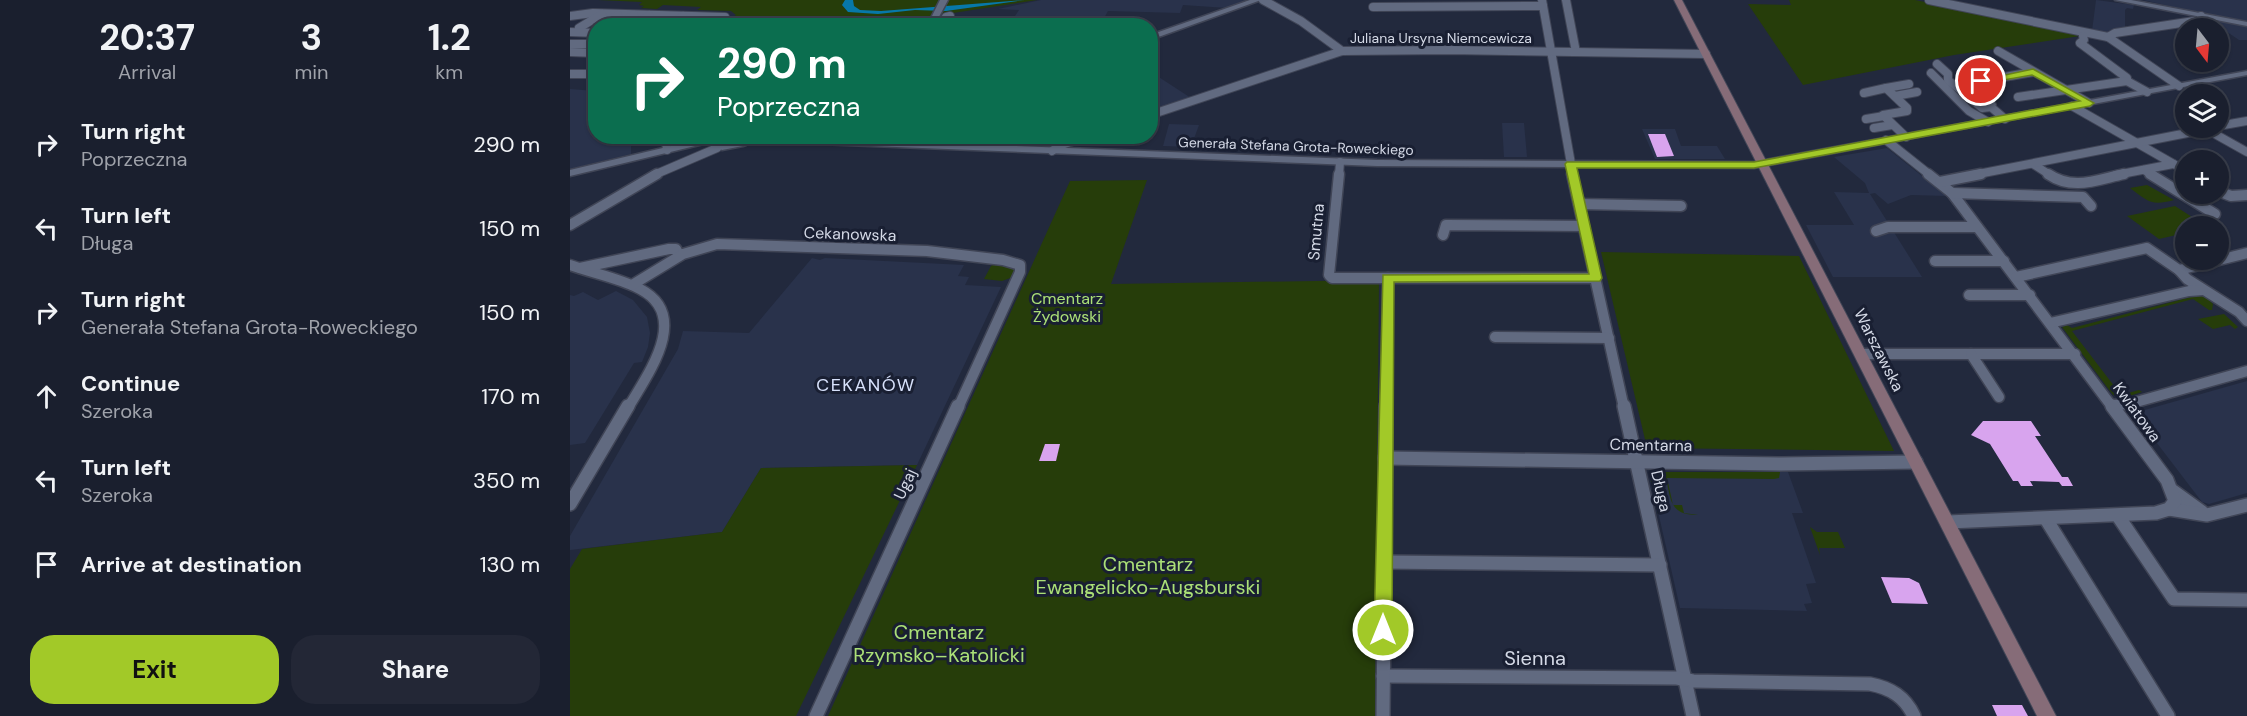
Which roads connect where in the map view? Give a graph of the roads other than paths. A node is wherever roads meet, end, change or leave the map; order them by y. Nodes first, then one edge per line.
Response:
1 (944, 0) edge
2 (1257, 0) edge
3 (1263, 0) edge
4 (1566, 0) edge
5 (1678, 0) edge
6 (1929, 0) edge
7 (2119, 0) edge
8 (1542, 3) edge
9 (1372, 7) dead end
10 (603, 13) junction
11 (619, 14) junction
12 (634, 14) junction
13 (649, 15) junction
14 (667, 15) junction
15 (683, 15) junction
16 (570, 16) edge
17 (950, 16) dead end
18 (2201, 16) junction
19 (593, 18) edge
20 (613, 18) edge
21 (628, 18) edge
22 (645, 18) edge
23 (663, 18) edge
24 (679, 18) edge
25 (724, 18) edge
26 (934, 18) edge
27 (944, 18) edge
28 (588, 20) edge
29 (2247, 24) edge
30 (572, 28) edge
31 (588, 30) edge
32 (1158, 35) edge
33 (2083, 36) dead end
34 (2108, 37) junction
35 (570, 44) edge
36 (588, 48) edge
37 (588, 50) edge
38 (1342, 51) junction
39 (1998, 51) dead end
40 (1551, 52) junction
41 (1576, 52) junction
42 (573, 53) edge
43 (1706, 54) junction
44 (1937, 64) dead end
45 (2033, 72) junction
46 (1931, 73) dead end
47 (2247, 73) edge
48 (570, 74) edge
49 (588, 74) edge
50 (1981, 81) dead end
51 (2127, 81) junction
52 (1909, 84) dead end
53 (2176, 84) edge
54 (2189, 84) edge
55 (2175, 87) edge
56 (1887, 88) junction
57 (2068, 90) junction
58 (1917, 92) dead end
59 (1980, 92) dead end
60 (2147, 92) junction
61 (1864, 93) dead end
62 (1895, 96) junction
63 (2018, 98) dead end
64 (1950, 100) dead end
65 (2090, 103) junction
66 (2072, 106) junction
67 (1991, 107) junction
68 (1969, 111) junction
69 (1158, 112) edge
70 (1884, 116) junction
71 (1866, 119) dead end
72 (2005, 119) junction
73 (2247, 121) edge
74 (1988, 122) junction
75 (2229, 124) edge
76 (1892, 125) junction
77 (1874, 128) dead end
78 (2175, 136) edge
79 (1906, 137) junction
80 (2225, 138) edge
81 (1886, 140) junction
82 (666, 144) edge
83 (706, 144) junction
84 (729, 144) edge
85 (740, 144) edge
86 (933, 144) edge
87 (1065, 144) edge
88 (2139, 144) junction
89 (720, 148) junction
90 (1755, 149) junction
91 (667, 150) junction
92 (1052, 151) junction
93 (2247, 152) edge
94 (1788, 159) junction
95 (1340, 162) junction
96 (1571, 164) junction
97 (1763, 164) junction
98 (2034, 164) junction
99 (2174, 164) joint
100 (2144, 170) junction
101 (570, 173) edge
102 (647, 181) junction
103 (1940, 182) junction
104 (1952, 193) junction
105 (2229, 195) edge
106 (2247, 195) edge
107 (1579, 204) junction
108 (1681, 206) dead end
109 (2091, 206) dead end
110 (2215, 214) dead end
111 (570, 225) edge
112 (1584, 226) junction
113 (1977, 227) junction
114 (1876, 231) dead end
115 (1443, 235) dead end
116 (2247, 253) edge
117 (679, 255) junction
118 (2229, 258) edge
119 (1935, 261) dead end
120 (2004, 261) junction
121 (1020, 265) joint
122 (575, 266) edge
123 (2175, 267) edge
124 (2179, 270) edge
125 (2016, 277) junction
126 (1388, 278) junction
127 (1596, 278) junction
128 (632, 285) junction
129 (2203, 290) junction
130 (1969, 295) dead end
131 (2030, 296) junction
132 (2243, 312) edge
133 (2247, 321) edge
134 (2050, 323) junction
135 (1495, 337) dead end
136 (1609, 338) junction
137 (1861, 354) junction
138 (1971, 354) junction
139 (2075, 354) junction
140 (2247, 371) edge
141 (1999, 397) dead end
142 (2112, 405) junction
143 (1385, 458) junction
144 (1637, 461) junction
145 (1916, 462) junction
146 (2173, 491) junction
147 (570, 503) edge
148 (2247, 505) edge
149 (2169, 509) junction
150 (2207, 515) junction
151 (2118, 516) junction
152 (2046, 519) junction
153 (1948, 522) junction
154 (1383, 562) junction
155 (1660, 565) junction
156 (2247, 600) edge
157 (1383, 676) junction
158 (1685, 681) junction
159 (816, 716) edge
160 (1383, 716) edge
161 (1693, 716) edge
162 (1914, 716) edge
163 (2048, 716) edge
164 (2168, 716) edge

1 - 26 street
2 - 32 street
3 - 38 street
4 - 41 street
5 - 43 main road, Warszawska
6 - 34 street
7 - 18 street
8 - 9 street
8 - 40 street, Długa
10 - 11 street
10 - 16 street
10 - 19 street
11 - 12 street
11 - 20 street
12 - 13 street
12 - 21 street
13 - 14 street
13 - 22 street
14 - 15 street
14 - 23 street
15 - 24 street
15 - 25 street
17 - 27 street
18 - 29 street
18 - 34 street
28 - 30 street
30 - 31 street
33 - 51 street
34 - 53 street
35 - 36 street
37 - 42 street
38 - 40 street, Juliana Ursyna Niemcewicza
38 - 69 street, Juliana Ursyna Niemcewicza
39 - 45 street
40 - 41 street, Juliana Ursyna Niemcewicza
40 - 96 street, Długa
41 - 43 street, Juliana Ursyna Niemcewicza
43 - 90 main road, Warszawska
44 - 67 street
45 - 50 street
45 - 57 street
46 - 68 street
47 - 54 street, Generała Stefana Grota-Roweckiego
48 - 49 street
51 - 57 street
51 - 60 street
52 - 56 street
55 - 60 street, Generała Stefana Grota-Roweckiego
56 - 61 street
56 - 62 street
57 - 63 street
57 - 65 street
58 - 62 street
59 - 67 street
60 - 65 street, Generała Stefana Grota-Roweckiego
62 - 70 street
64 - 68 street
65 - 66 street, Generała Stefana Grota-Roweckiego
66 - 72 street, Generała Stefana Grota-Roweckiego
66 - 88 street
67 - 72 street
68 - 74 street
70 - 71 street
70 - 76 street
72 - 74 street, Generała Stefana Grota-Roweckiego
73 - 75 street
74 - 79 street, Generała Stefana Grota-Roweckiego
76 - 77 street
76 - 79 street
78 - 88 street
79 - 81 street, Generała Stefana Grota-Roweckiego
80 - 93 street
81 - 94 street, Generała Stefana Grota-Roweckiego
81 - 103 street, Kwiatowa
82 - 91 street
83 - 89 street, Generała Stefana Grota-Roweckiego
83 - 91 street
83 - 102 street
84 - 89 street
85 - 89 street, Generała Stefana Grota-Roweckiego
86 - 92 street, Generała Stefana Grota-Roweckiego
87 - 92 street
88 - 98 street
88 - 99 street
89 - 102 street
90 - 94 street
90 - 97 main road, Warszawska
91 - 101 street
92 - 95 street, Generała Stefana Grota-Roweckiego
94 - 97 street, Generała Stefana Grota-Roweckiego
95 - 96 street, Generała Stefana Grota-Roweckiego
95 - 126 street, Smutna
96 - 97 street, Generała Stefana Grota-Roweckiego
96 - 107 street, Długa
97 - 137 main road, Warszawska
98 - 100 street
98 - 103 street
99 - 100 street
100 - 110 street
102 - 111 street
103 - 104 street, Kwiatowa
104 - 109 street
104 - 113 street, Kwiatowa
105 - 106 street
107 - 108 street
107 - 112 street, Długa
112 - 115 street
112 - 127 street, Długa
113 - 114 street
113 - 120 street, Kwiatowa
116 - 118 street
117 - 121 street, Cekanowska
117 - 122 street, Cekanowska
117 - 128 street, Cekanowska
119 - 120 street
120 - 125 street, Kwiatowa
121 - 159 street, Ugaj
122 - 128 street
123 - 125 street
124 - 129 street
125 - 131 street, Kwiatowa
126 - 127 street
126 - 143 street
127 - 136 street, Długa
128 - 147 street
129 - 132 street
129 - 134 street
130 - 131 street
131 - 134 street, Kwiatowa
132 - 133 street
134 - 139 street, Kwiatowa
135 - 136 street
136 - 144 street, Długa
137 - 138 street
137 - 145 main road, Warszawska
138 - 139 street
138 - 141 street
139 - 142 street, Kwiatowa
140 - 142 street
142 - 146 street, Kwiatowa
143 - 144 street, Cmentarna
143 - 154 street
144 - 145 street, Cmentarna
144 - 155 street, Długa
145 - 153 main road, Warszawska
146 - 149 street
146 - 150 street, Kwiatowa
148 - 150 street
149 - 150 street
149 - 151 street
151 - 152 street
151 - 156 street
152 - 153 street
152 - 164 street
153 - 163 main road, Warszawska
154 - 155 street
154 - 157 street
155 - 158 street, Długa
157 - 158 street, Sienna
157 - 160 street
158 - 161 street, Długa
158 - 162 street, Sienna

